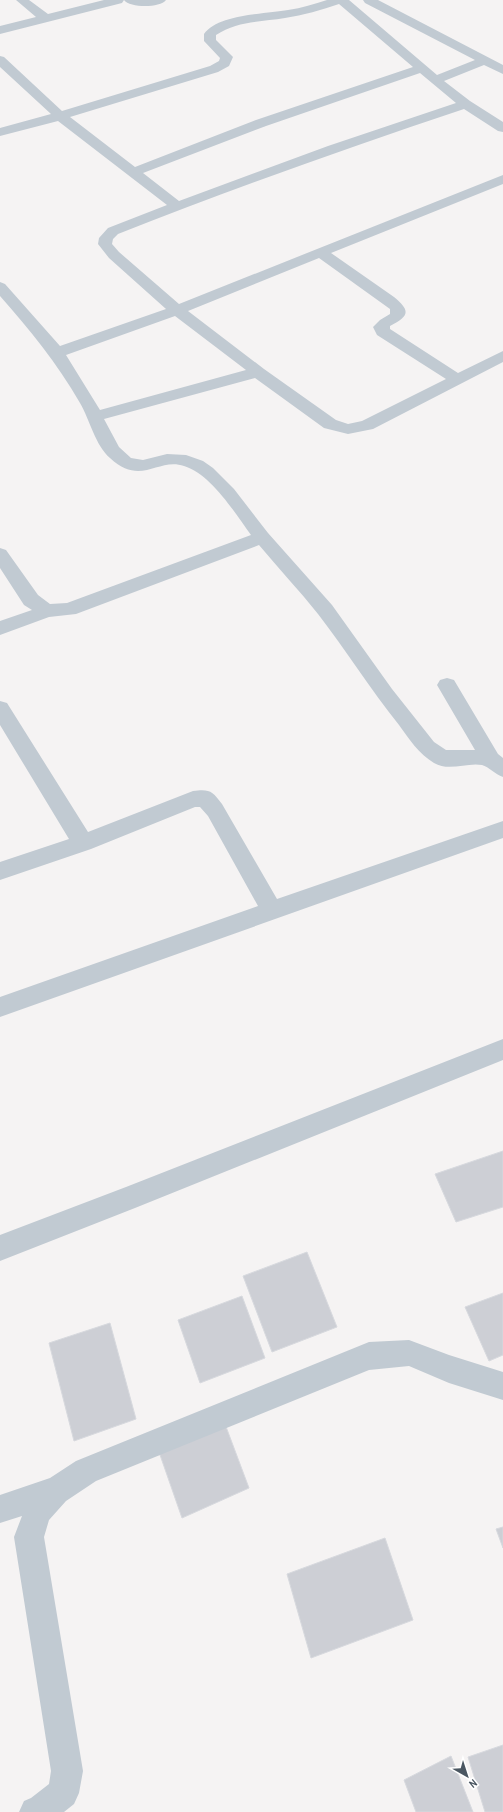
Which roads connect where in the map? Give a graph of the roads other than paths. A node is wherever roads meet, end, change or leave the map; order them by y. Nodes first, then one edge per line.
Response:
1 (22, 0) edge
2 (118, 0) edge
3 (130, 0) edge
4 (160, 0) edge
5 (340, 0) edge
6 (369, 0) edge
7 (45, 18) junction
8 (0, 30) edge
9 (0, 60) edge
10 (485, 60) junction
11 (422, 68) junction
12 (503, 70) edge
13 (435, 80) junction
14 (465, 104) junction
15 (60, 116) junction
16 (503, 128) edge
17 (0, 132) edge
18 (133, 172) junction
19 (503, 179) edge
20 (176, 206) junction
21 (319, 252) junction
22 (0, 287) edge
23 (177, 310) junction
24 (56, 353) junction
25 (503, 356) edge
26 (258, 372) junction
27 (457, 379) junction
28 (96, 416) junction
29 (262, 537) junction
30 (0, 554) edge
31 (47, 611) junction
32 (0, 628) edge
33 (448, 685) dead end
34 (0, 708) edge
35 (497, 765) edge
36 (503, 829) edge
37 (83, 843) junction
38 (0, 871) edge
39 (272, 910) junction
40 (0, 1007) edge
41 (503, 1049) edge
42 (0, 1248) edge
43 (503, 1386) edge
44 (56, 1491) junction
45 (0, 1509) edge
46 (35, 1812) edge

1 - 7 street
2 - 7 street
3 - 4 street
5 - 11 street
5 - 15 street
6 - 10 street
7 - 8 street
9 - 15 street
10 - 12 street
10 - 13 street
11 - 13 street
11 - 18 street
13 - 14 street
14 - 16 street
14 - 20 street
15 - 17 street
15 - 18 street
18 - 20 street
19 - 21 street
20 - 23 street
21 - 23 street
21 - 27 street
22 - 24 street
23 - 24 street
23 - 26 street
24 - 28 street
25 - 27 street
26 - 27 street
26 - 28 street
28 - 29 street
29 - 31 street
29 - 35 street
30 - 31 street
31 - 32 street
33 - 35 street
34 - 37 street
36 - 39 street
37 - 38 street
37 - 39 street
39 - 40 street
41 - 42 street
43 - 44 street
44 - 45 street
44 - 46 street

